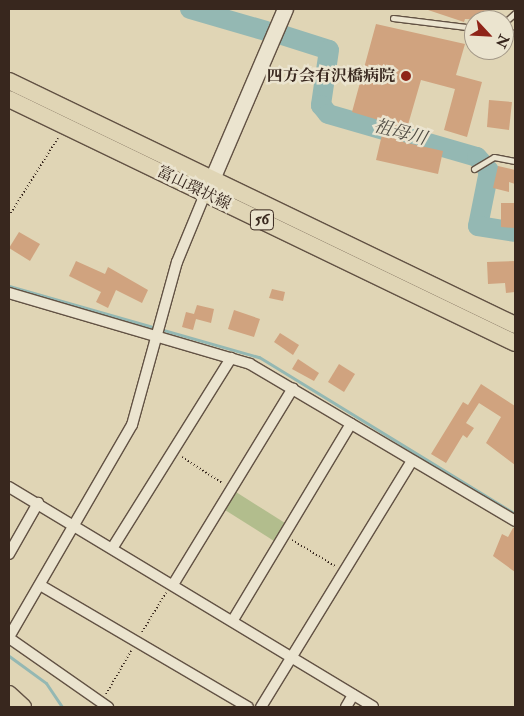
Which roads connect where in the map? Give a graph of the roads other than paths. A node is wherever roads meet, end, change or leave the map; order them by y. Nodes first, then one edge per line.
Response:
1 (285, 9) edge
2 (393, 18) dead end
3 (464, 27) edge
4 (9, 81) edge
5 (9, 99) edge
6 (515, 161) edge
7 (474, 169) dead end
8 (209, 186) junction
9 (9, 293) edge
10 (515, 325) edge
11 (156, 337) junction
12 (515, 343) edge
13 (231, 358) junction
14 (293, 388) junction
15 (351, 424) junction
16 (412, 461) junction
17 (9, 487) edge
18 (38, 503) junction
19 (515, 521) edge
20 (75, 525) junction
21 (113, 547) junction
22 (9, 554) edge
23 (174, 583) junction
24 (40, 585) junction
25 (234, 620) junction
26 (9, 638) edge
27 (292, 656) junction
28 (9, 694) edge
29 (353, 695) junction
30 (23, 707) edge
31 (108, 707) edge
32 (248, 707) edge
33 (261, 707) edge
34 (346, 707) edge
35 (373, 707) edge

1 - 8 street
2 - 3 lane
4 - 8 main road, 富山環状線 / 56
5 - 8 main road, 富山環状線 / 56
6 - 7 lane
8 - 10 main road, 富山環状線 / 56
8 - 11 street
8 - 12 main road, 富山環状線 / 56
9 - 11 street
11 - 13 street
11 - 20 street
13 - 14 street
13 - 21 street
14 - 15 street
14 - 23 street
15 - 16 street
15 - 25 street
16 - 19 street
16 - 27 street
17 - 18 street
18 - 20 street
18 - 22 street
20 - 21 street
20 - 24 street
21 - 23 street
23 - 25 street
24 - 26 street
24 - 32 street
25 - 27 street
26 - 31 street
27 - 29 street
27 - 33 street
28 - 30 main road
29 - 34 street
29 - 35 street

